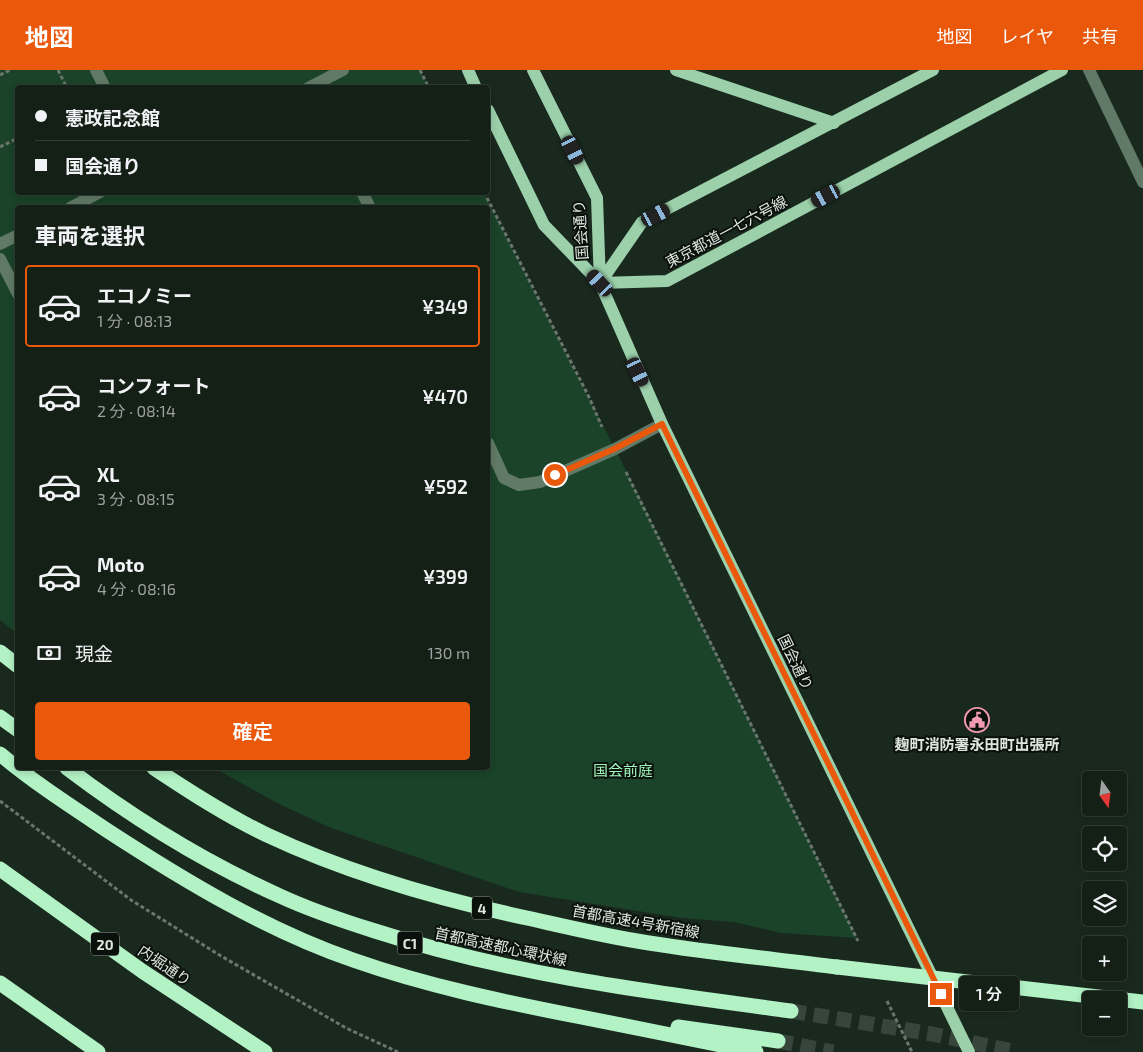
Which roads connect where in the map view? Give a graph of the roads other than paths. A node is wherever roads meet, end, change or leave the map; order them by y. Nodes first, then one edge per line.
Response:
1 (96, 70) edge
2 (343, 70) edge
3 (468, 70) edge
4 (532, 70) edge
5 (676, 70) edge
6 (933, 70) edge
7 (1062, 70) edge
8 (1089, 70) edge
9 (104, 85) edge
10 (313, 85) edge
11 (475, 85) edge
12 (490, 114) edge
13 (834, 123) junction
14 (1143, 182) edge
15 (94, 195) edge
16 (76, 205) edge
17 (15, 236) edge
18 (0, 244) edge
19 (0, 259) edge
20 (600, 283) junction
21 (15, 288) edge
22 (662, 424) junction
23 (490, 447) edge
24 (0, 652) edge
25 (15, 664) edge
26 (0, 717) edge
27 (15, 728) edge
28 (0, 754) edge
29 (15, 765) edge
30 (22, 770) edge
31 (70, 770) edge
32 (157, 770) edge
33 (0, 868) edge
34 (0, 983) edge
35 (1143, 1002) edge
36 (791, 1011) tunnel mouth
37 (558, 1013) junction
38 (778, 1041) tunnel mouth
39 (968, 1051) edge
40 (98, 1052) edge
41 (265, 1052) edge
42 (756, 1052) edge

1 - 9 street
2 - 10 street
3 - 11 main road
4 - 20 main road, 国会通り
5 - 13 main road
6 - 13 main road
7 - 20 main road, 東京都道一七六号線
8 - 14 street
12 - 20 main road, 国会通り
13 - 20 main road
15 - 16 street
17 - 18 street
19 - 21 street
20 - 22 main road, 国会通り
22 - 23 street
22 - 39 main road, 国会通り
24 - 25 highway
26 - 27 highway
28 - 29 highway, C1
30 - 37 highway, C1
31 - 36 highway, 首都高速都心環状線 / C1
32 - 35 highway, 首都高速4号新宿線 / 4, bridge
33 - 41 highway, 内堀通り / 20
34 - 40 highway
37 - 38 highway, C1
37 - 42 highway, C1

